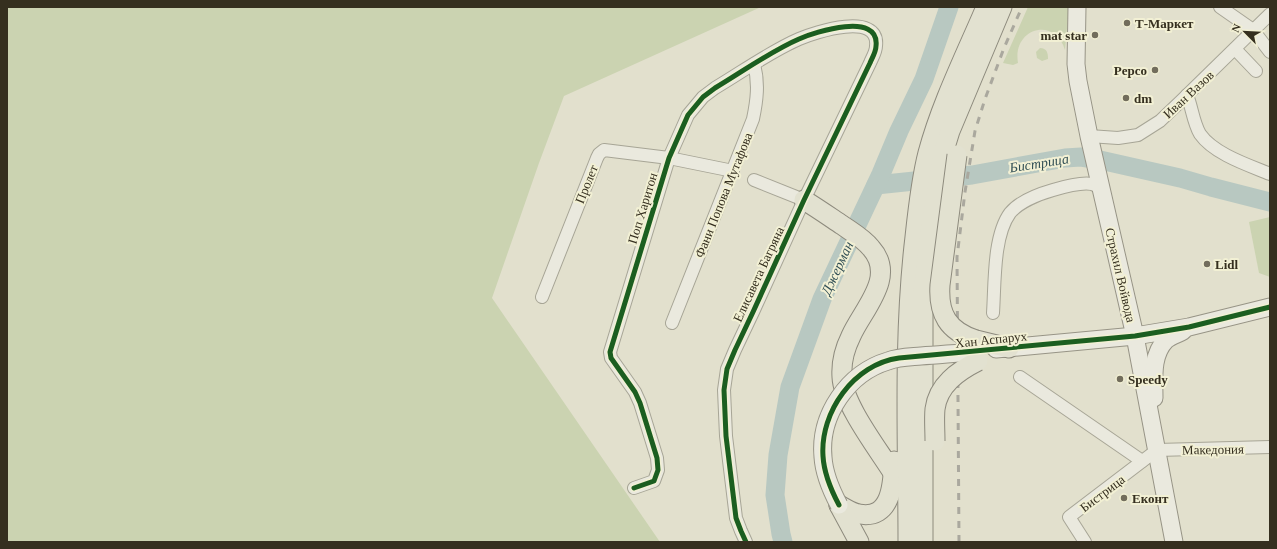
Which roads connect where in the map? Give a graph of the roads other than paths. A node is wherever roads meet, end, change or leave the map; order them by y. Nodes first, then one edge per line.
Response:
1 (986, 7) edge
2 (1003, 7) edge
3 (1077, 7) edge
4 (1220, 7) edge
5 (1270, 14) edge
6 (869, 30) joint
7 (1253, 30) junction
8 (1235, 49) junction
9 (1270, 52) edge
10 (754, 64) junction
11 (1256, 70) dead end
12 (1187, 96) junction
13 (1091, 143) junction
14 (942, 156) junction
15 (669, 158) junction
16 (733, 171) junction
17 (1270, 174) edge
18 (754, 180) dead end
19 (1100, 183) junction
20 (929, 186) junction
21 (804, 200) junction
22 (542, 297) dead end
23 (909, 297) junction
24 (1270, 307) edge
25 (993, 312) dead end
26 (672, 323) dead end
27 (1189, 327) junction
28 (1135, 336) junction
29 (1009, 348) joint
30 (976, 351) junction
31 (1020, 377) dead end
32 (1153, 428) junction
33 (1270, 447) edge
34 (1157, 450) junction
35 (1142, 462) junction
36 (894, 473) junction
37 (634, 488) dead end
38 (839, 505) junction
39 (870, 514) junction
40 (857, 541) edge
41 (746, 542) edge
42 (908, 542) edge
43 (923, 542) edge
44 (935, 542) edge
45 (1085, 542) edge
46 (1174, 542) edge

1 - 14 main road
2 - 14 main road
3 - 13 street, Страхил Войвода
4 - 7 street
5 - 7 street, Иван Вазов
6 - 10 street, Поп Харитон
6 - 21 street, Елисавета Багряна
7 - 8 street, Иван Вазов
7 - 9 street
8 - 11 street
8 - 12 street, Иван Вазов
10 - 15 street, Поп Харитон
10 - 16 street, Фани Попова Мутафова
12 - 13 street, Иван Вазов
12 - 17 street
13 - 19 street, Страхил Войвода
14 - 20 main road
14 - 30 main road, bridge
15 - 16 street, Пролет
15 - 22 street, Пролет
15 - 37 street, Поп Харитон
16 - 26 street, Фани Попова Мутафова
18 - 21 street
19 - 25 street
19 - 28 street, Страхил Войвода
20 - 23 main road
20 - 43 main road
21 - 36 main road
21 - 41 street, Елисавета Багряна
23 - 36 main road
23 - 42 main road
24 - 27 street, Хан Аспарух
27 - 28 street, Хан Аспарух
27 - 32 street
28 - 29 street, Хан Аспарух
28 - 32 street, Страхил Войвода
29 - 30 main road
30 - 38 street, Хан Аспарух, bridge
30 - 44 main road, bridge
31 - 35 street
32 - 34 street, Страхил Войвода
33 - 34 street, Македония
34 - 35 street, Бистрица
34 - 46 street, Страхил Войвода
35 - 45 street, Бистрица
36 - 39 main road
38 - 39 main road
38 - 40 main road
39 - 40 main road

